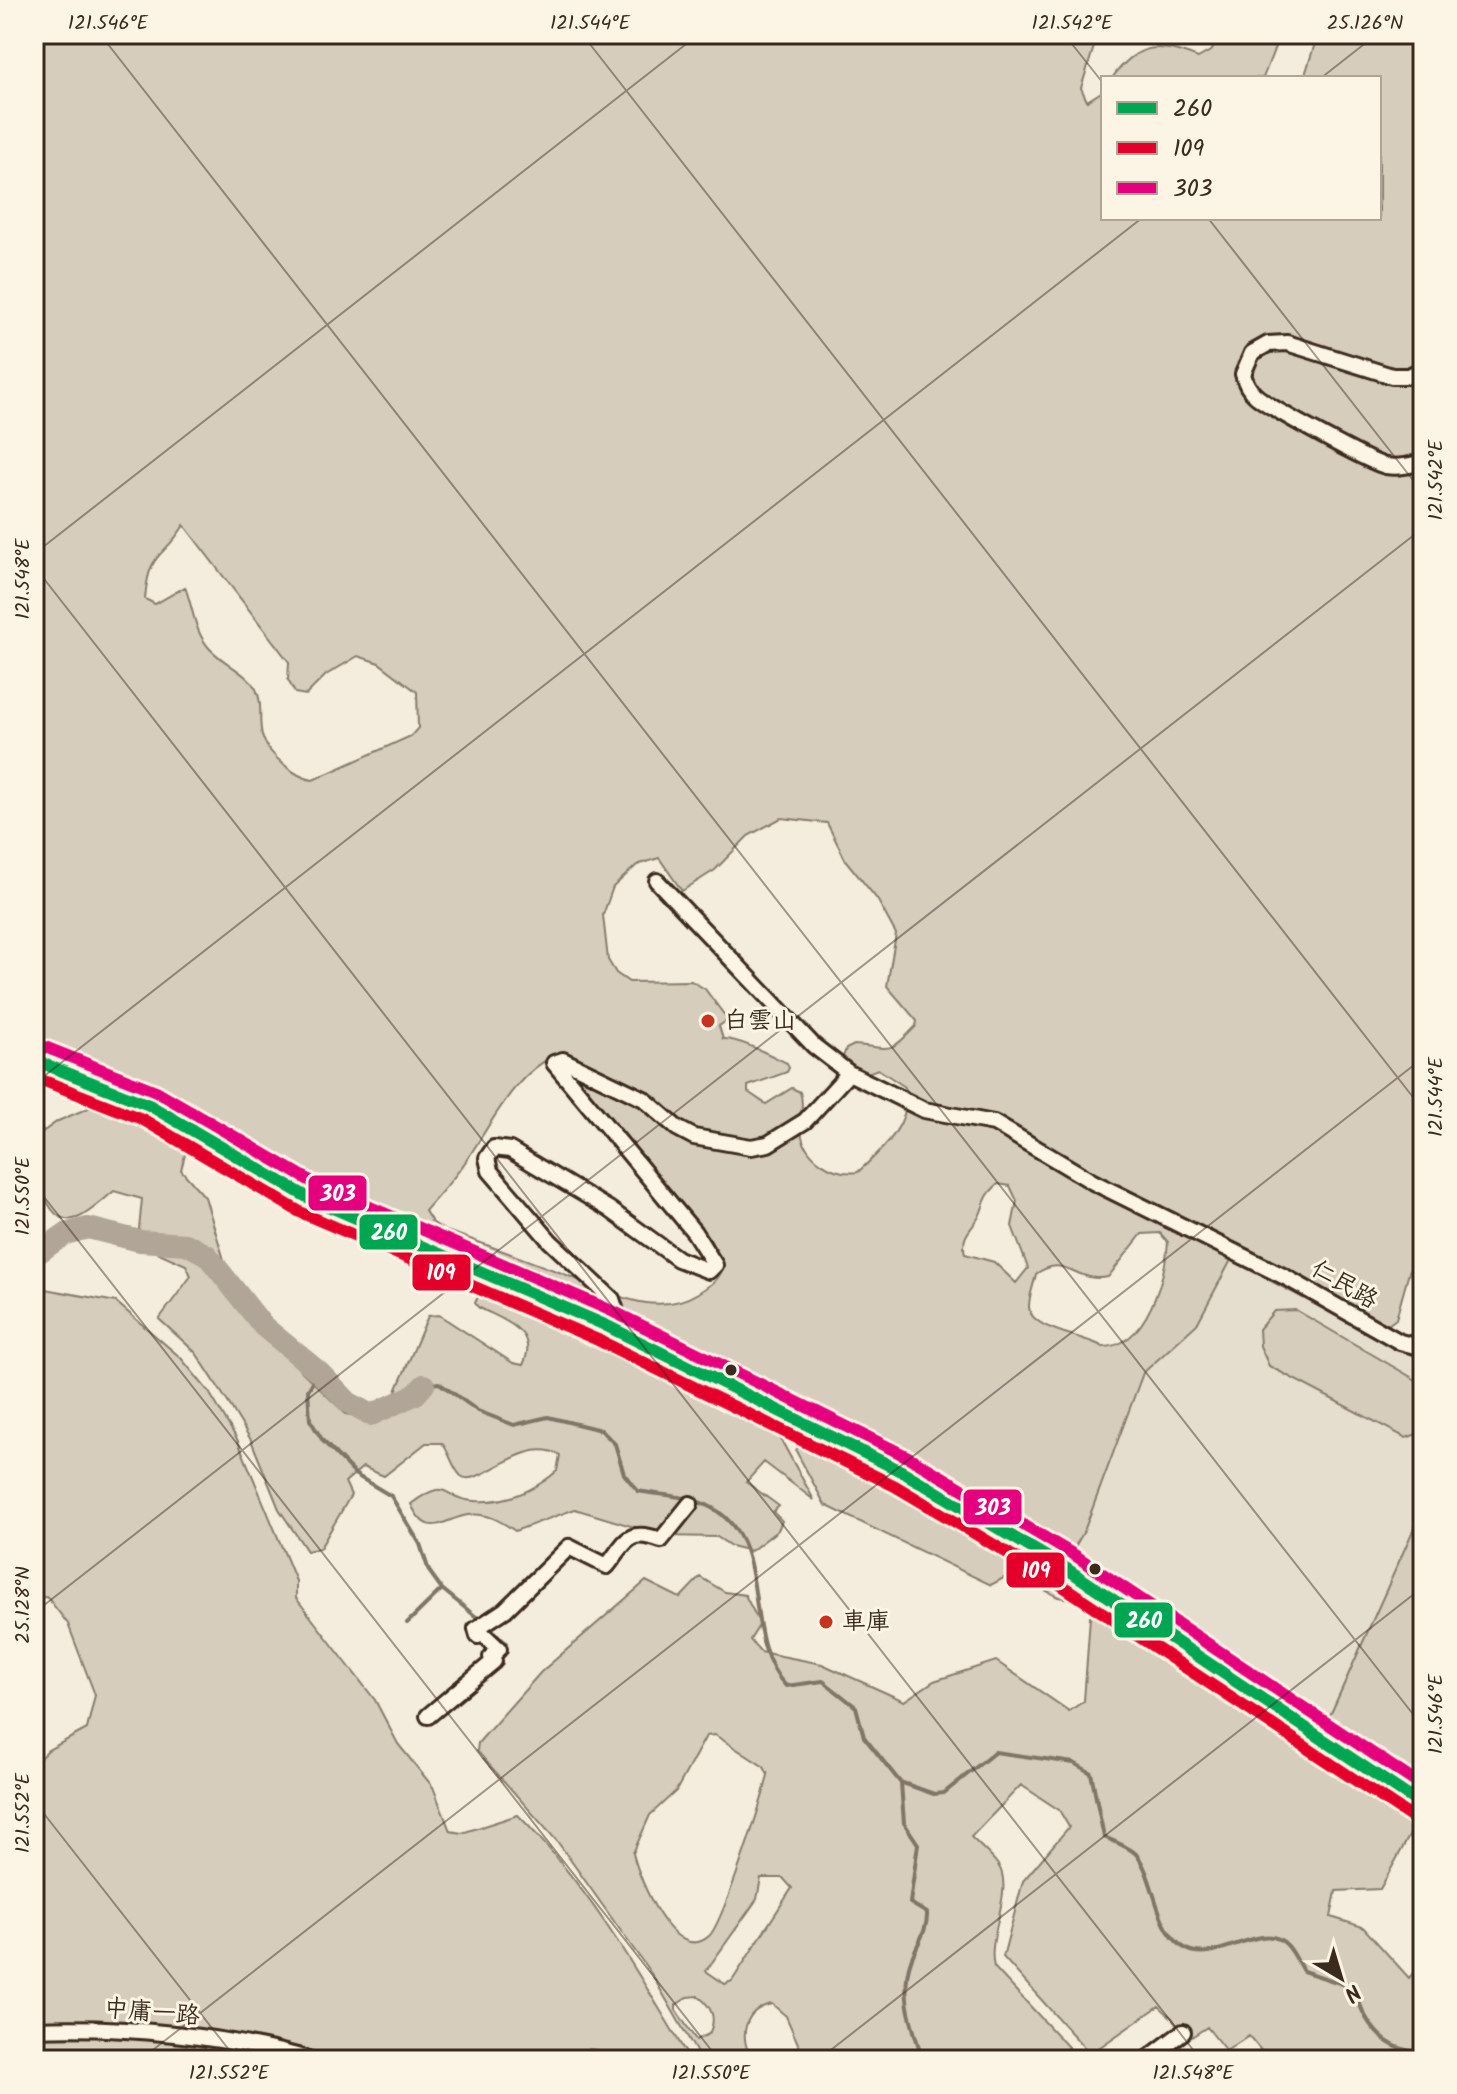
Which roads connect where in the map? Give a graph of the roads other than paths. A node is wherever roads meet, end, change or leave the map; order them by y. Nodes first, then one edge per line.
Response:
1 (1423, 369) edge
2 (1423, 462) edge
3 (657, 881) dead end
4 (34, 1060) edge
5 (849, 1073) junction
6 (624, 1335) junction
7 (1423, 1348) edge
8 (690, 1504) dead end
9 (428, 1716) dead end
10 (1423, 1806) edge
11 (34, 2029) edge
12 (1183, 2032) dead end
13 (311, 2060) edge
14 (1146, 2060) edge

1 - 2 street
3 - 5 street, 仁民路
4 - 6 main road
5 - 6 street
5 - 7 street, 仁民路
6 - 10 main road
8 - 9 street
11 - 13 street, 中庸一路
12 - 14 street

